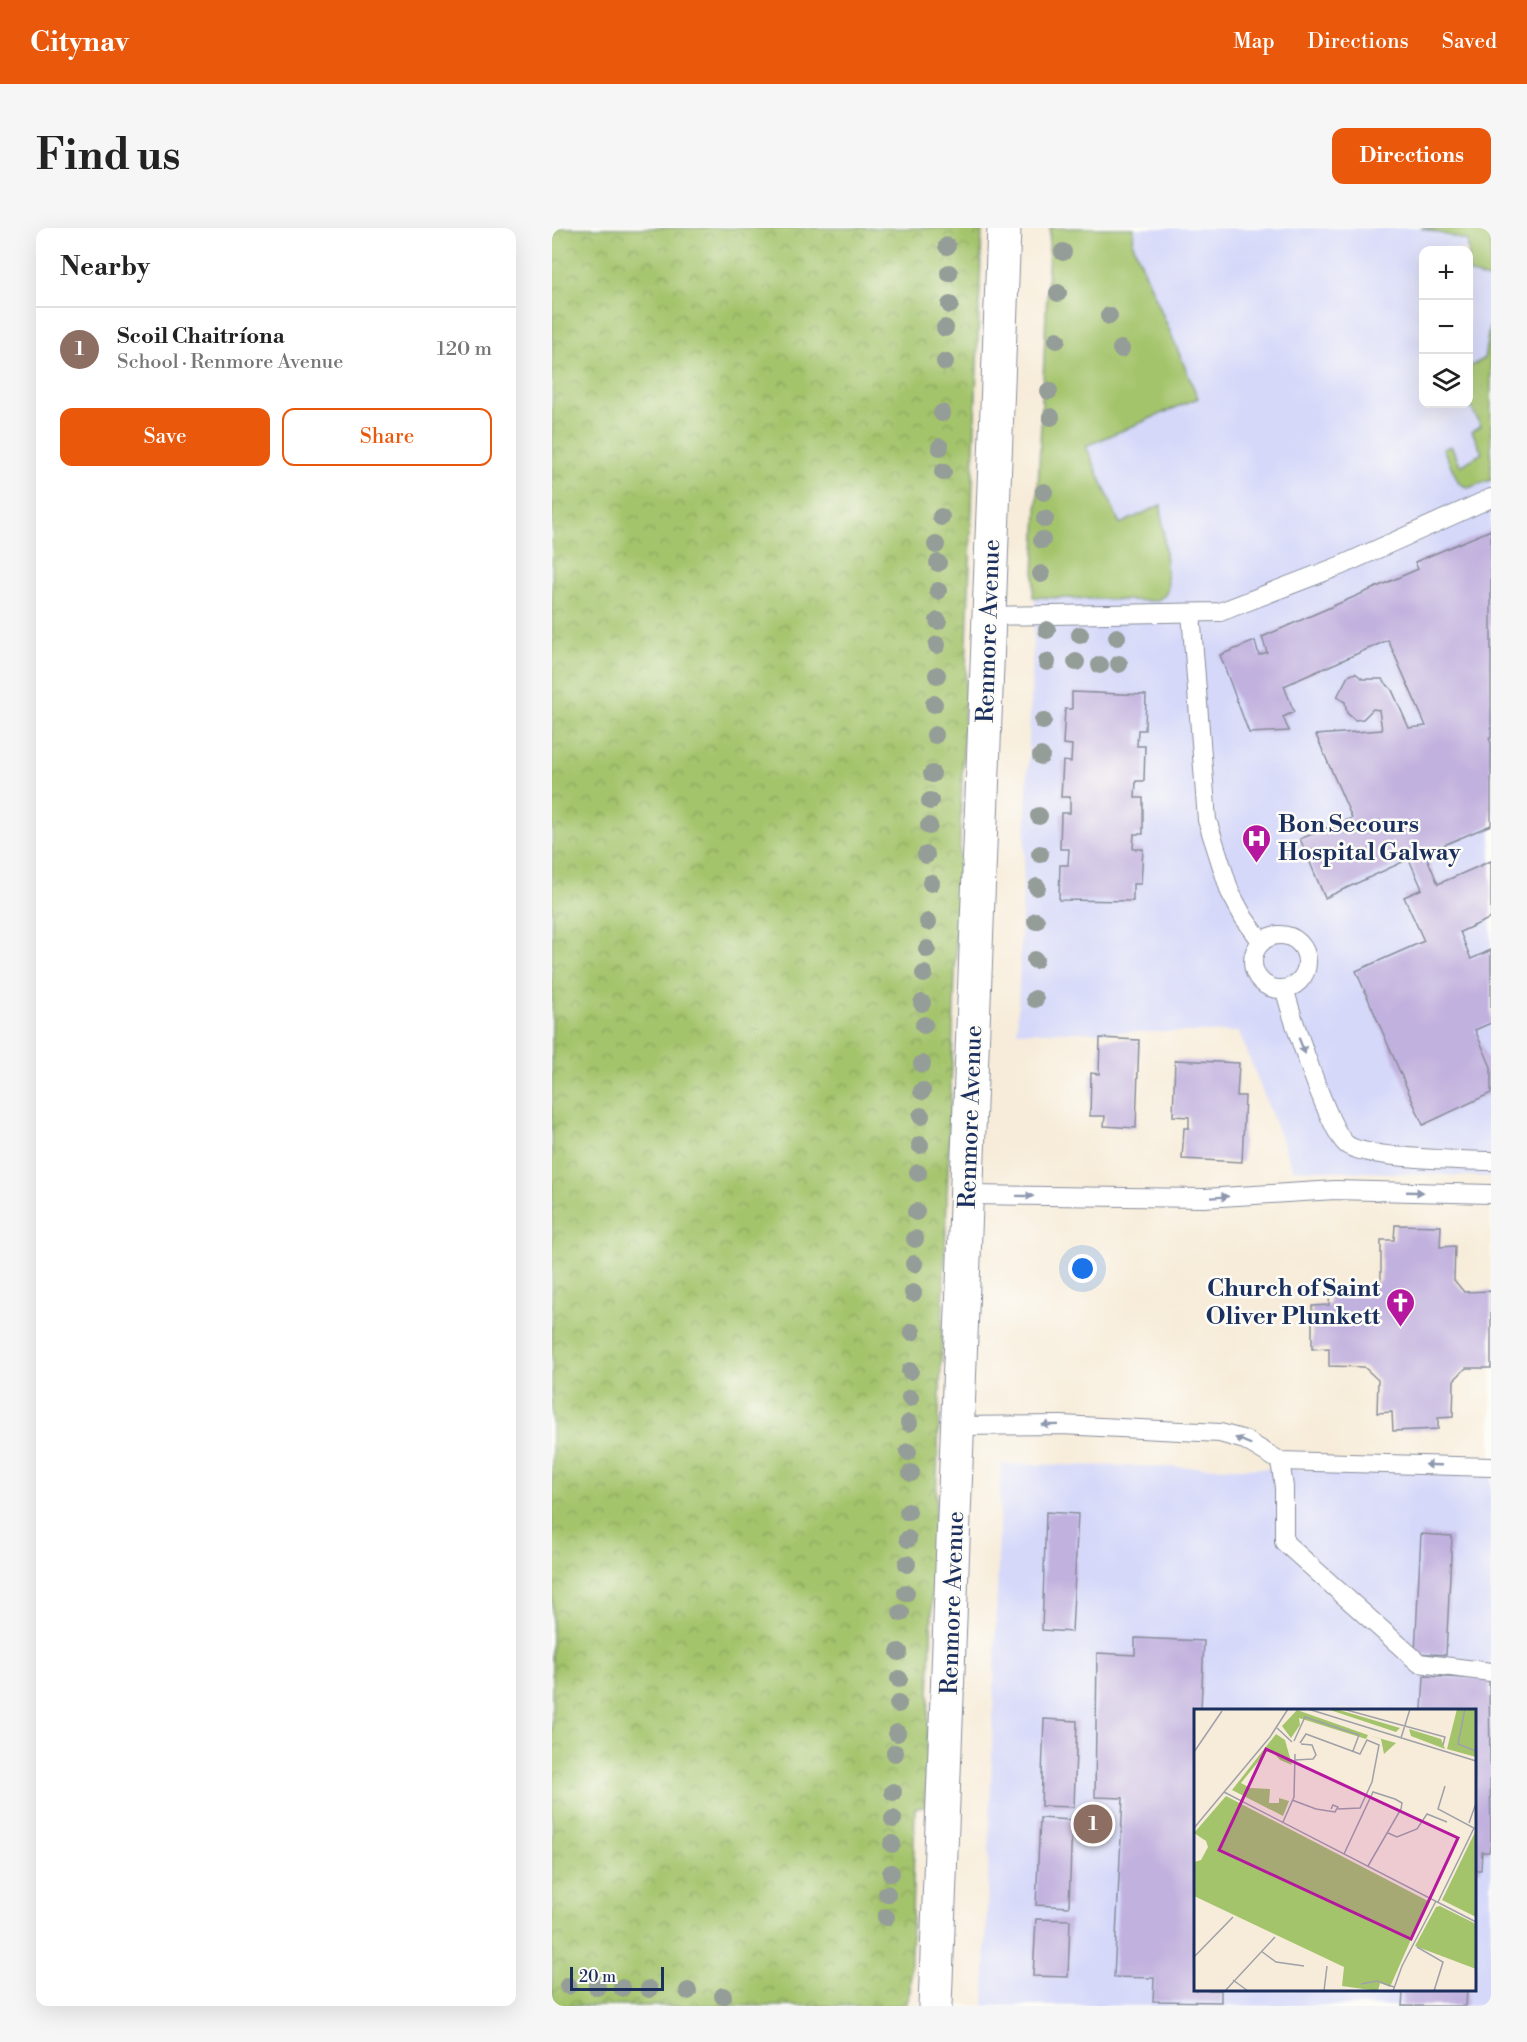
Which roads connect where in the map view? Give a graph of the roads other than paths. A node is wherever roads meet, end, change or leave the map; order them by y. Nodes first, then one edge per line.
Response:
1 (1004, 228) edge
2 (1491, 498) edge
3 (1191, 613) junction
4 (988, 616) junction
5 (1261, 941) junction
6 (1285, 990) junction
7 (1491, 1161) edge
8 (1491, 1194) edge
9 (966, 1195) junction
10 (959, 1426) junction
11 (1280, 1461) junction
12 (1491, 1467) edge
13 (1491, 1672) edge
14 (935, 2006) edge

1 - 4 street, Renmore Avenue
2 - 3 lane
3 - 4 lane
3 - 5 lane
4 - 9 street, Renmore Avenue
5 - 6 lane
5 - 6 lane
6 -> 7 lane
9 -> 8 lane
9 - 10 street, Renmore Avenue
11 -> 10 lane
10 - 14 street, Renmore Avenue
12 -> 11 lane
11 - 13 lane

